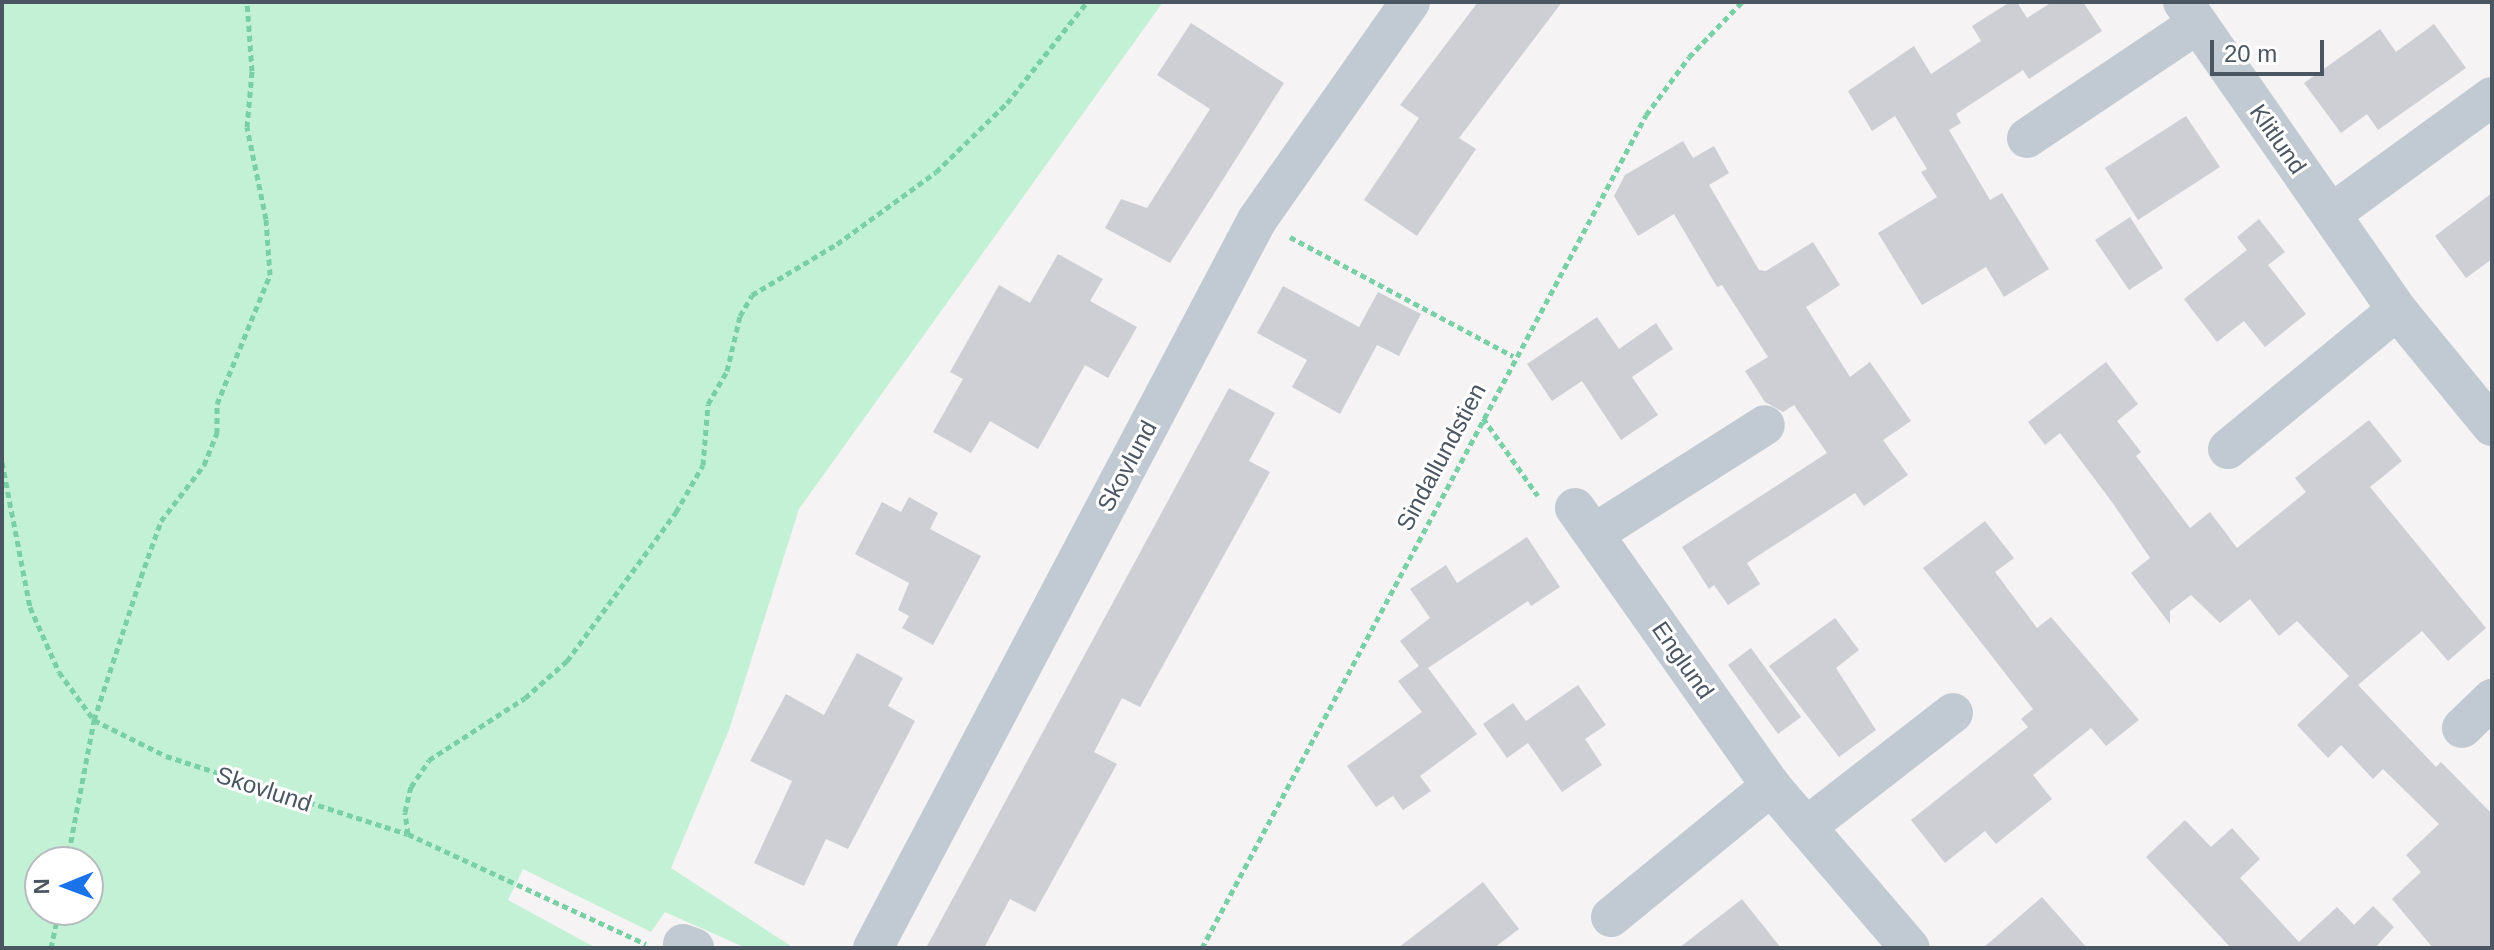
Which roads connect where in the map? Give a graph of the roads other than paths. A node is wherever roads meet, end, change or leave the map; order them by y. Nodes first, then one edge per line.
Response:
1 (1410, 2) edge
2 (2190, 13) edge
3 (2492, 97) edge
4 (2027, 138) dead end
5 (2331, 214) junction
6 (2397, 310) junction
7 (1765, 425) dead end
8 (2492, 426) edge
9 (2228, 449) dead end
10 (2492, 699) edge
11 (1953, 713) dead end
12 (2462, 728) dead end
13 (1771, 786) junction
14 (1806, 827) junction
15 (1611, 917) dead end
16 (873, 948) edge
17 (1910, 948) edge

1 - 16 street, Skovlund
2 - 4 street, Klitlund
2 - 5 street, Klitlund
3 - 5 street
5 - 6 street, Klitlund
6 - 8 street, Klitlund
6 - 9 street
7 - 13 street, Englund
10 - 12 street
11 - 14 street
13 - 14 street, Englund
13 - 15 street
14 - 17 street, Englund

